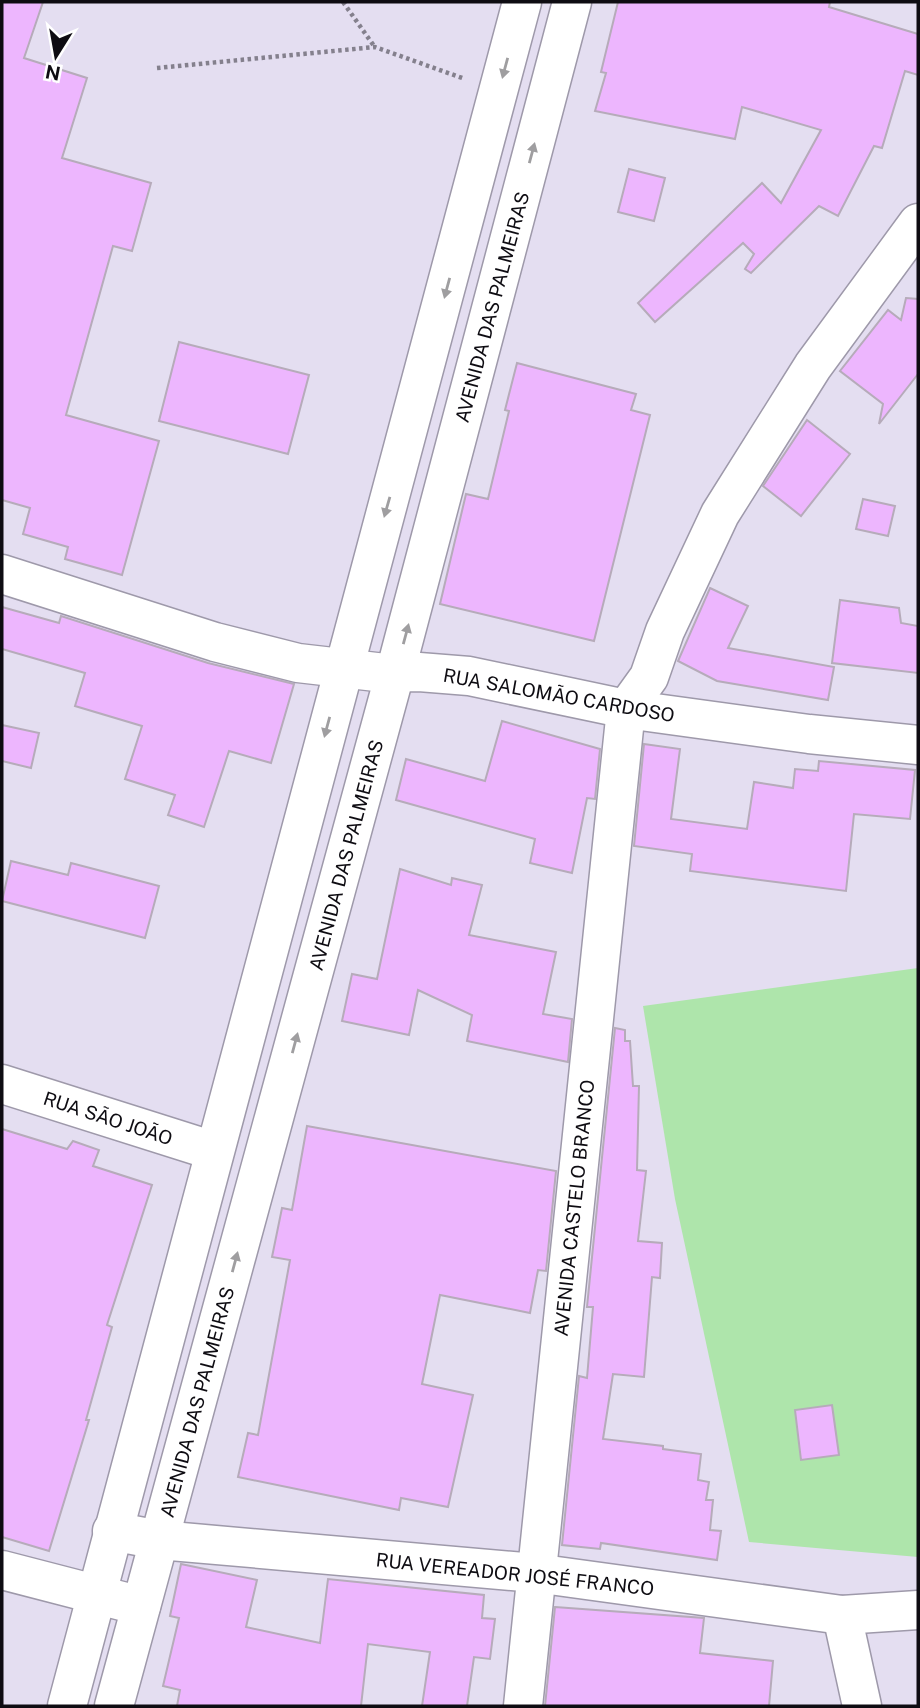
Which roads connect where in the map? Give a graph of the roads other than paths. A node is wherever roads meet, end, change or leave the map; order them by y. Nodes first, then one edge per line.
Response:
1 (522, 2) edge
2 (572, 2) edge
3 (918, 223) edge
4 (2, 574) edge
5 (342, 669) junction
6 (395, 673) junction
7 (626, 709) junction
8 (918, 745) edge
9 (2, 1084) edge
10 (214, 1151) junction
11 (112, 1531) junction
12 (159, 1541) junction
13 (2, 1570) edge
14 (535, 1573) junction
15 (97, 1593) junction
16 (141, 1606) junction
17 (918, 1610) edge
18 (842, 1615) junction
19 (67, 1706) edge
20 (114, 1706) edge
21 (523, 1706) edge
22 (862, 1706) edge

1 -> 5 street
6 -> 2 street, AVENIDA DAS PALMEIRAS
3 - 7 street
4 - 5 street, RUA SALOMÃO CARDOSO
5 - 6 street, RUA SALOMÃO CARDOSO
5 -> 10 street
6 - 7 street, RUA SALOMÃO CARDOSO
12 -> 6 street, AVENIDA DAS PALMEIRAS
7 - 8 street, RUA SALOMÃO CARDOSO
7 - 14 street, AVENIDA CASTELO BRANCO
9 - 10 street, RUA SÃO JOÃO
10 - 11 street
11 - 12 street, RUA VEREADOR JOSÉ FRANCO
11 - 15 street
12 - 14 street, RUA VEREADOR JOSÉ FRANCO
12 - 16 street, AVENIDA DAS PALMEIRAS
13 - 15 street
14 - 18 street, RUA VEREADOR JOSÉ FRANCO
14 - 21 street, AVENIDA CASTELO BRANCO
15 - 16 street
15 - 19 street
16 - 20 street, AVENIDA DAS PALMEIRAS
17 - 18 street, RUA VEREADOR JOSÉ FRANCO
18 - 22 street

